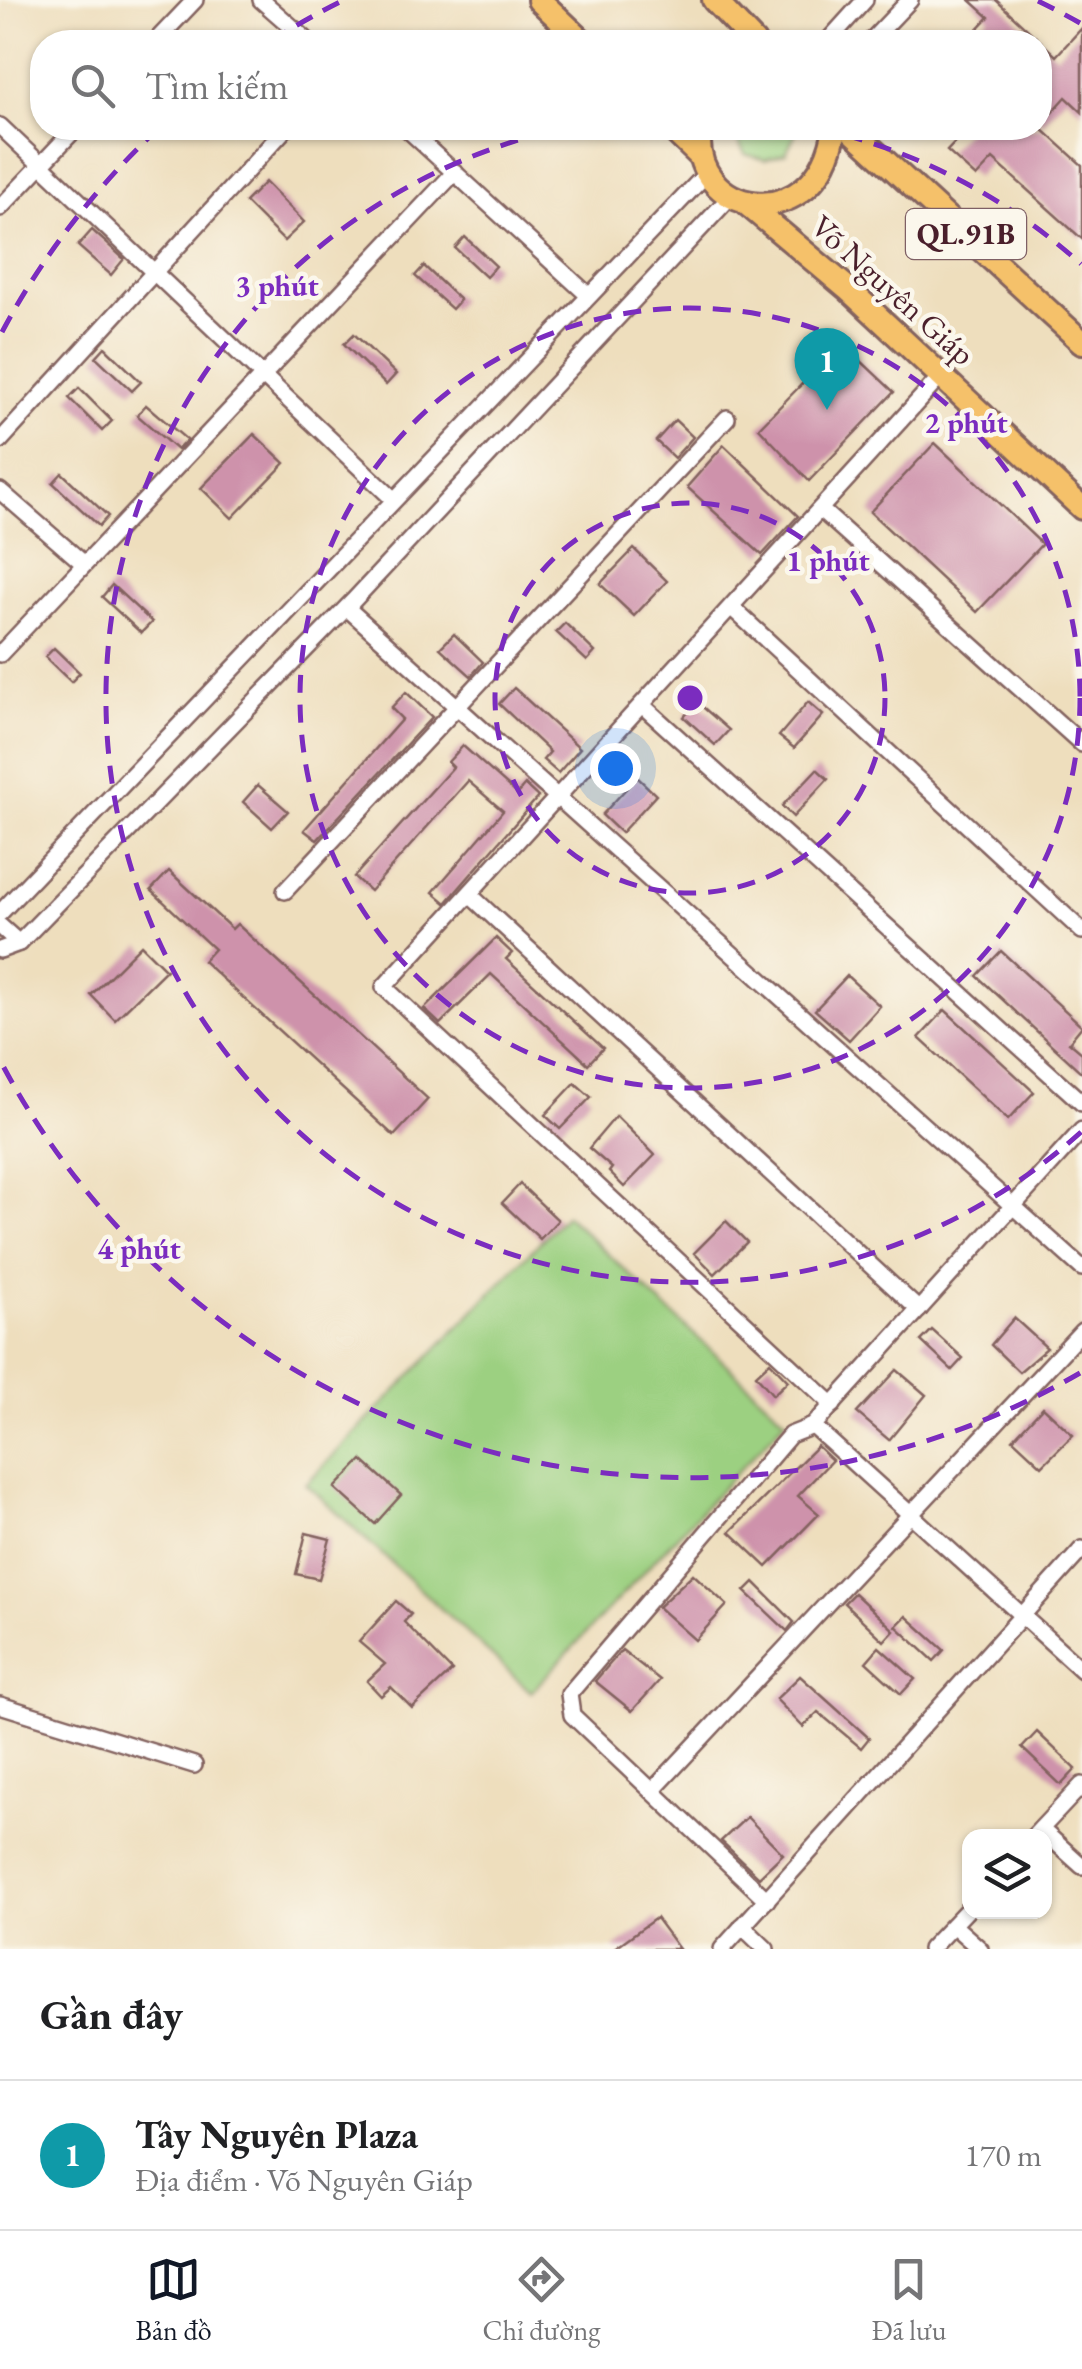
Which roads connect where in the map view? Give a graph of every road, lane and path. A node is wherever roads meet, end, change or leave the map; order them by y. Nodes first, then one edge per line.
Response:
1 (196, 0) edge
2 (261, 0) edge
3 (538, 0) edge
4 (714, 0) edge
5 (865, 0) edge
6 (910, 0) edge
7 (167, 30) edge
8 (296, 30) edge
9 (569, 30) edge
10 (743, 30) edge
11 (838, 30) edge
12 (881, 30) edge
13 (0, 126) edge
14 (64, 140) edge
15 (275, 140) edge
16 (420, 140) edge
17 (682, 140) edge
18 (701, 140) edge
19 (832, 140) edge
20 (863, 140) edge
21 (41, 164) junction
22 (704, 164) junction
23 (456, 172) junction
24 (739, 200) junction
25 (0, 208) edge
26 (154, 272) junction
27 (588, 295) junction
28 (1082, 342) edge
29 (262, 373) junction
30 (941, 376) junction
31 (727, 418) dead end
32 (0, 441) edge
33 (0, 491) edge
34 (392, 498) junction
35 (1082, 508) edge
36 (820, 509) junction
37 (82, 564) junction
38 (731, 607) junction
39 (347, 608) junction
40 (0, 654) edge
41 (642, 705) junction
42 (458, 706) junction
43 (1082, 744) edge
44 (560, 796) junction
45 (285, 891) dead end
46 (470, 894) junction
47 (0, 913) edge
48 (0, 926) edge
49 (1082, 932) edge
50 (19, 944) junction
51 (0, 950) edge
52 (1082, 1103) edge
53 (1082, 1130) edge
54 (1012, 1206) junction
55 (1082, 1268) edge
56 (918, 1310) junction
57 (1082, 1330) edge
58 (833, 1405) junction
59 (813, 1426) junction
60 (907, 1516) junction
61 (1082, 1549) edge
62 (1022, 1620) junction
63 (1082, 1670) edge
64 (0, 1706) edge
65 (194, 1765) dead end
66 (1082, 1785) edge
67 (652, 1791) junction
68 (1042, 1829) edge
69 (1052, 1844) edge
70 (1082, 1866) edge
71 (766, 1900) junction
72 (962, 1915) edge
73 (953, 1924) junction
74 (742, 1926) junction
75 (722, 1949) edge
76 (766, 1949) edge
77 (930, 1949) edge
78 (980, 1949) edge

1 - 7 street
2 - 8 street
3 - 9 highway
4 - 10 highway
5 - 11 street
6 - 12 street
13 - 21 street
14 - 21 street
15 - 26 street
16 - 23 street
17 - 22 highway
18 - 22 highway
19 - 24 highway
20 - 28 highway, QL.91B
21 - 25 street
21 - 26 street
22 - 24 highway, Võ Nguyên Giáp
22 - 27 street
23 - 27 street
23 - 29 street
24 - 30 highway, Võ Nguyên Giáp
24 - 39 street
26 - 29 street
26 - 32 street
27 - 34 street
29 - 34 street
29 - 37 street
30 - 35 highway, Võ Nguyên Giáp
30 - 36 street
31 - 42 street
33 - 37 street
34 - 47 street
36 - 38 street
36 - 43 street
37 - 40 street
38 - 41 street
38 - 49 street
39 - 42 street
39 - 50 street
41 - 44 street
41 - 52 street
42 - 44 street
42 - 45 street
44 - 46 street
44 - 54 street
46 - 56 street
46 - 58 street
48 - 50 street
50 - 51 street
53 - 54 street
54 - 55 street
54 - 56 street
56 - 58 street
57 - 60 street
58 - 59 street
59 - 60 street
59 - 67 street
60 - 62 street
60 - 67 street
61 - 62 street
62 - 63 street
62 - 71 street
64 - 65 street
66 - 68 street
67 - 71 street
69 - 70 street
71 - 74 street
72 - 73 street
73 - 77 street
73 - 78 street
74 - 75 street
74 - 76 street

